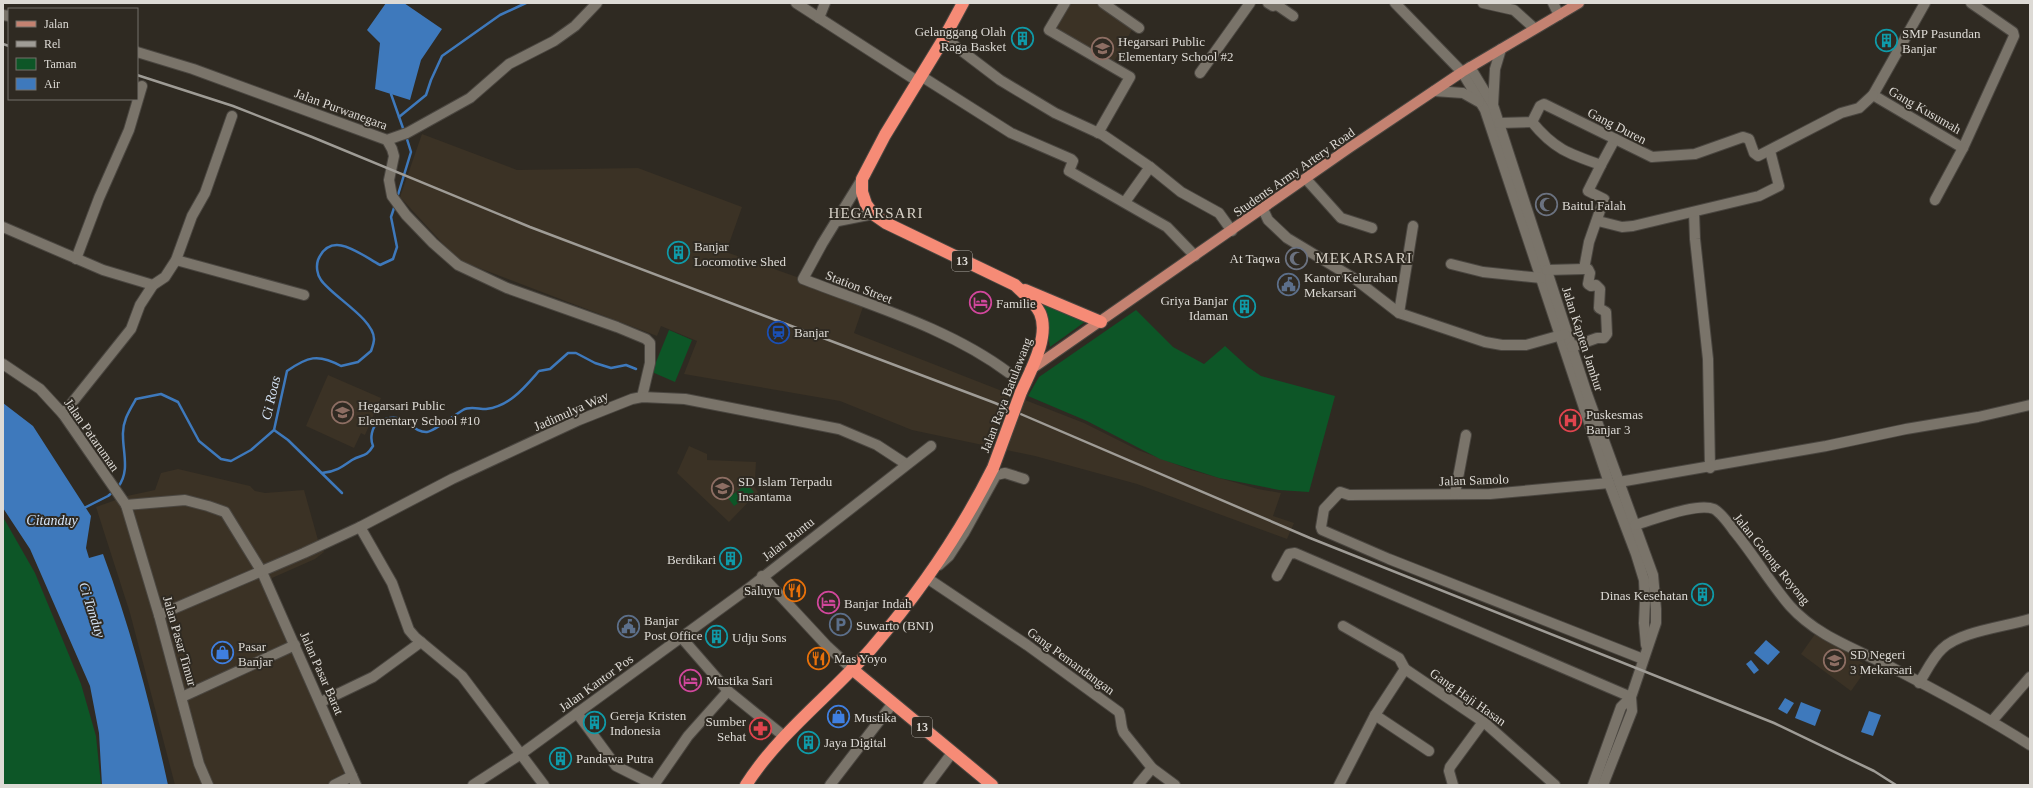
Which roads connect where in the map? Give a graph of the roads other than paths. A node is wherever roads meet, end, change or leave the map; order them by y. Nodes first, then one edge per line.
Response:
1 (597, 3) edge
2 (796, 3) edge
3 (825, 3) edge
4 (963, 3) edge
5 (1065, 3) edge
6 (1103, 3) edge
7 (1250, 3) edge
8 (1268, 3) edge
9 (1395, 3) edge
10 (1483, 3) edge
11 (1553, 3) edge
12 (1578, 3) edge
13 (1925, 3) edge
14 (1971, 3) edge
15 (1983, 6) edge
16 (1559, 15) junction
17 (1293, 16) dead end
18 (819, 18) junction
19 (1139, 28) dead end
20 (1534, 28) junction
21 (943, 40) junction
22 (1501, 49) junction
23 (138, 52) edge
24 (1466, 69) junction
25 (1200, 73) dead end
26 (919, 78) junction
27 (142, 86) dead end
28 (1434, 91) junction
29 (1873, 95) junction
30 (138, 100) edge
31 (138, 100) edge
32 (1489, 107) junction
33 (232, 116) dead end
34 (1532, 122) junction
35 (1499, 123) junction
36 (1098, 133) junction
37 (1615, 139) junction
38 (387, 140) junction
39 (1963, 148) junction
40 (1770, 151) junction
41 (1601, 165) junction
42 (1150, 167) junction
43 (390, 174) junction
44 (380, 178) dead end
45 (862, 179) junction
46 (1306, 179) junction
47 (1935, 200) dead end
48 (1125, 202) junction
49 (1263, 209) junction
50 (1523, 210) junction
51 (1694, 212) junction
52 (873, 214) junction
53 (838, 221) junction
54 (1598, 221) junction
55 (1413, 226) dead end
56 (3, 227) edge
57 (1372, 228) dead end
58 (1232, 231) junction
59 (1195, 256) junction
60 (76, 259) junction
61 (176, 260) junction
62 (1451, 264) dead end
63 (1584, 269) junction
64 (1544, 274) junction
65 (153, 285) junction
66 (1015, 285) junction
67 (304, 295) dead end
68 (1399, 313) junction
69 (1101, 322) junction
70 (1564, 334) junction
71 (1572, 347) junction
72 (3, 364) edge
73 (1030, 370) junction
74 (1009, 373) dead end
75 (642, 396) junction
76 (2030, 405) edge
77 (63, 414) junction
78 (1466, 435) dead end
79 (931, 446) dead end
80 (906, 464) junction
81 (1710, 468) junction
82 (1024, 479) dead end
83 (1614, 482) junction
84 (1455, 494) junction
85 (126, 505) junction
86 (1635, 526) junction
87 (360, 527) junction
88 (262, 572) junction
89 (762, 576) junction
90 (929, 576) junction
91 (1277, 576) dead end
92 (159, 615) junction
93 (2030, 619) edge
94 (1343, 626) dead end
95 (681, 637) junction
96 (421, 642) junction
97 (295, 645) junction
98 (1647, 647) junction
99 (1643, 660) junction
100 (852, 669) junction
101 (1405, 669) junction
102 (2030, 677) edge
103 (1919, 683) junction
104 (728, 691) junction
105 (182, 697) junction
106 (1631, 697) junction
107 (321, 702) junction
108 (892, 703) junction
109 (577, 713) junction
110 (1375, 715) junction
111 (1992, 721) junction
112 (1483, 722) junction
113 (785, 736) junction
114 (2030, 744) edge
115 (1429, 751) dead end
116 (952, 753) junction
117 (521, 754) junction
118 (1604, 755) junction
119 (1614, 758) junction
120 (1152, 768) junction
121 (354, 781) edge
122 (208, 785) edge
123 (334, 785) edge
124 (473, 785) edge
125 (544, 785) edge
126 (654, 785) edge
127 (746, 785) edge
128 (830, 785) edge
129 (928, 785) edge
130 (992, 785) edge
131 (1138, 785) edge
132 (1175, 785) edge
133 (1339, 785) edge
134 (1453, 785) edge
135 (1555, 785) edge
136 (1593, 785) edge
137 (1603, 785) edge

1 - 38 street, Jalan Purwanegara
2 - 18 street
3 - 18 street
4 - 21 highway
5 - 36 street
6 - 19 street
7 - 25 street
8 - 17 street
9 - 24 street, Jalan Kapten Jamhur
10 - 20 street
11 - 16 street
12 - 16 main road, Students Army Artery Road
13 - 29 street, Gang Kusumah
14 - 15 street, Gang Kusumah
15 - 39 street, Gang Kusumah
16 - 20 main road, Students Army Artery Road
18 - 26 street
20 - 22 main road, Students Army Artery Road
21 - 26 highway
21 - 36 street
22 - 24 main road, Students Army Artery Road
22 - 32 street
23 - 38 street, Jalan Purwanegara
24 - 28 main road, Students Army Artery Road
24 - 32 street, Jalan Kapten Jamhur
26 - 45 highway
26 - 48 street
27 - 31 street
28 - 32 street
28 - 46 main road, Students Army Artery Road
29 - 39 street, Gang Kusumah
29 - 40 street
30 - 60 street
32 - 35 street, Jalan Kapten Jamhur
32 - 50 street, Jalan Kapten Jamhur
33 - 61 street
34 - 35 street
34 - 37 street, Gang Duren
34 - 41 street
35 - 50 street, Jalan Kapten Jamhur
36 - 42 street
37 - 40 street, Gang Duren
37 - 41 street
38 - 43 street
39 - 47 street
40 - 51 street
41 - 54 street
42 - 48 street
42 - 58 street
43 - 44 street
43 - 75 street
45 - 52 highway, Jalan Raya Batulawang / 13
45 - 53 street, Station Street
46 - 49 main road, Students Army Artery Road
46 - 57 street
48 - 59 street
49 - 58 main road, Students Army Artery Road
49 - 68 street
50 - 64 street, Jalan Kapten Jamhur
51 - 54 street
51 - 81 street
52 - 53 street
52 - 66 highway, Jalan Raya Batulawang / 13
53 - 74 street, Station Street
54 - 63 street
55 - 68 street
56 - 60 street
58 - 59 main road, Students Army Artery Road
59 - 69 main road, Students Army Artery Road
60 - 65 street
61 - 65 street
61 - 67 street
62 - 64 street
63 - 64 street
63 - 71 street
64 - 70 street, Jalan Kapten Jamhur
65 - 77 street
66 - 69 highway
66 - 73 highway, Jalan Raya Batulawang / 13
68 - 70 street
69 - 73 main road, Students Army Artery Road
70 - 71 street, Jalan Kapten Jamhur
70 - 83 street, Jalan Kapten Jamhur
71 - 83 street, Jalan Kapten Jamhur
72 - 77 street, Jalan Pataruman
73 - 90 highway, Jalan Raya Batulawang / 13, bridge
75 - 80 street, Jadimulya Way
75 - 87 street, Jadimulya Way
76 - 81 street, Jalan Samolo
77 - 85 street, Jalan Pataruman
78 - 84 street
79 - 80 street, Jalan Buntu
80 - 89 street, Jalan Buntu
81 - 83 street, Jalan Samolo
82 - 90 street
83 - 84 street, Jalan Samolo
83 - 86 street, Jalan Kapten Jamhur
83 - 98 street, Jalan Kapten Jamhur
84 - 99 street, Jalan Samolo
85 - 88 street, Jalan Pasar Barat
85 - 92 street, Jalan Pasar Timur
86 - 98 street, Jalan Kapten Jamhur
86 - 103 street, Jalan Gotong Royong
87 - 88 street, Jadimulya Way
87 - 96 street
88 - 92 street, Jadimulya Way
88 - 97 street, Jalan Pasar Barat
89 - 95 street, Jalan Kantor Pos
89 - 100 street
90 - 100 highway, 13
90 - 120 street, Gang Pemandangan
91 - 106 street
92 - 105 street, Jalan Pasar Timur
93 - 103 street
94 - 101 street, Gang Haji Hasan
95 - 104 street
95 - 109 street, Jalan Kantor Pos
96 - 107 street
96 - 117 street
97 - 105 street
97 - 107 street, Jalan Pasar Barat
98 - 99 street, Jalan Kapten Jamhur
99 - 106 street, Jalan Kapten Jamhur
100 - 108 highway, 13
100 - 113 highway, 13
101 - 110 street
101 - 112 street, Gang Haji Hasan
102 - 111 street
103 - 111 street, Jalan Gotong Royong
104 - 113 street
104 - 126 street
105 - 122 street, Jalan Pasar Timur
106 - 118 street, Jalan Kapten Jamhur
106 - 119 street, Jalan Kapten Jamhur
107 - 121 street, Jalan Pasar Barat
108 - 116 highway, 13
108 - 128 street
109 - 117 street, Jalan Kantor Pos
109 - 126 street
110 - 115 street
110 - 133 street
111 - 114 street, Jalan Gotong Royong
112 - 134 street
112 - 135 street, Gang Haji Hasan
113 - 127 highway, 13
116 - 129 street
116 - 130 highway, 13
117 - 124 street, Jalan Kantor Pos
117 - 125 street
118 - 119 street
118 - 136 street, Jalan Kapten Jamhur
119 - 137 street, Jalan Kapten Jamhur
120 - 131 street
120 - 132 street, Gang Pemandangan
121 - 123 street

